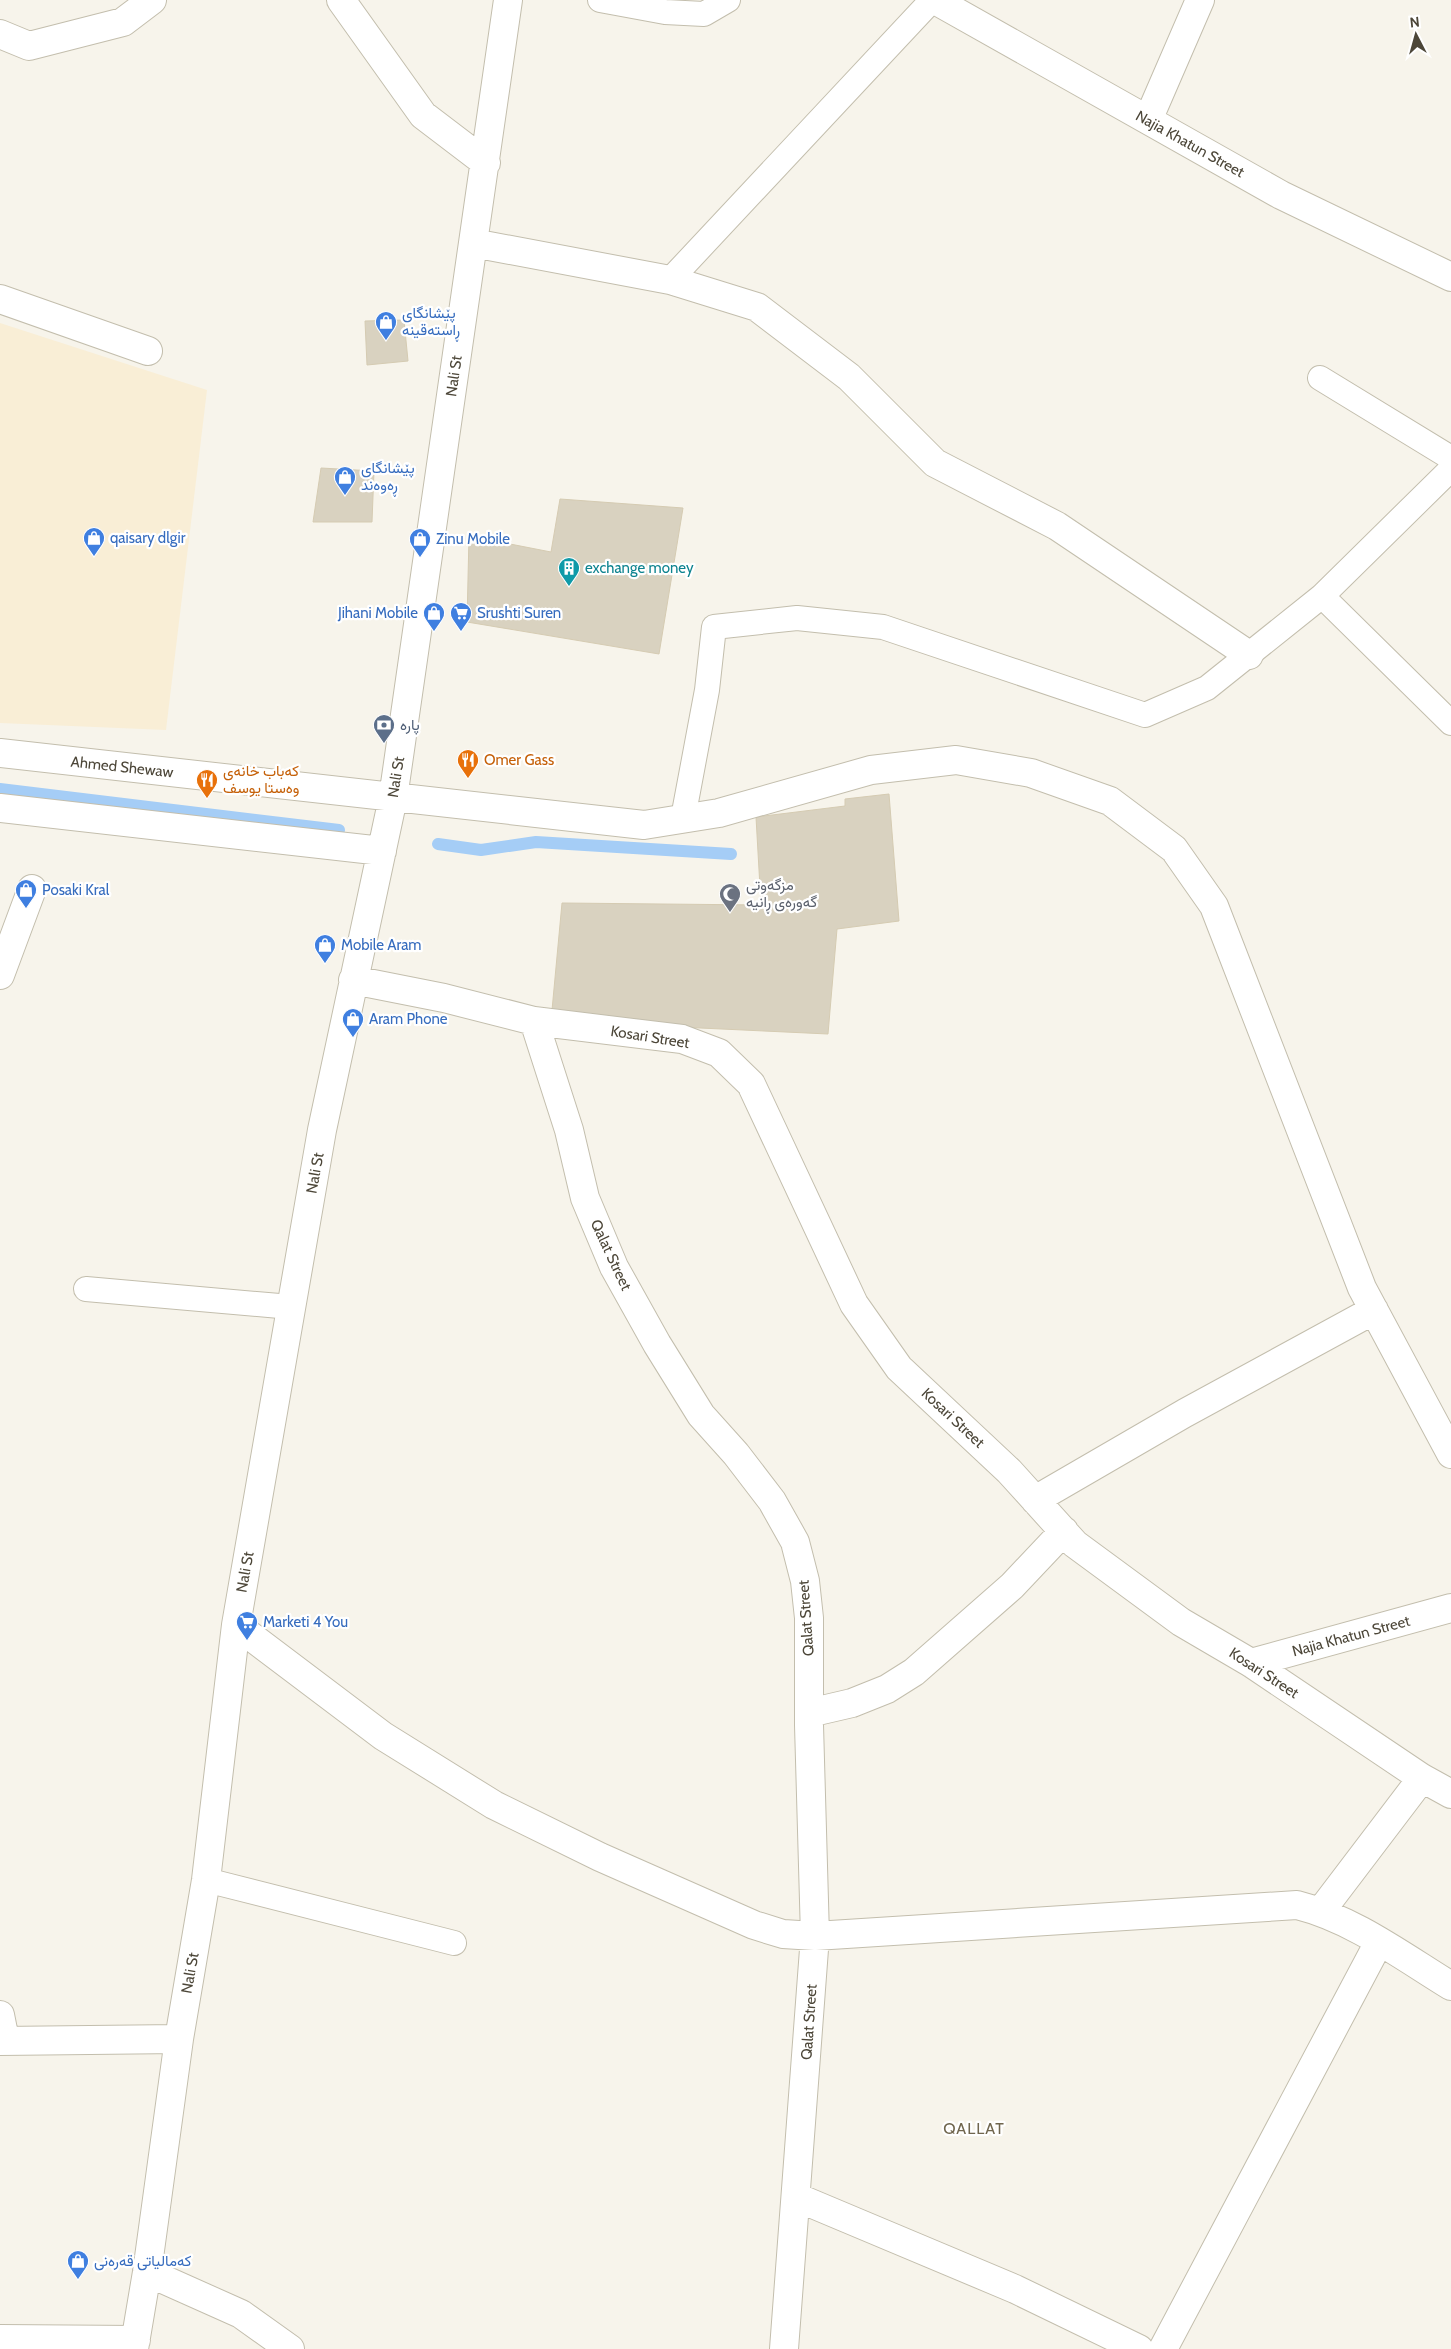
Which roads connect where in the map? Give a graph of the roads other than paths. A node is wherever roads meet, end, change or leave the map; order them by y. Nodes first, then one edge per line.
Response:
1 (152, 0) edge
2 (341, 0) edge
3 (508, 0) edge
4 (600, 0) edge
5 (728, 0) edge
6 (933, 0) edge
7 (1200, 0) edge
8 (0, 34) edge
9 (1148, 120) junction
10 (486, 163) junction
11 (473, 243) junction
12 (1451, 277) edge
13 (670, 280) junction
14 (0, 299) edge
15 (148, 351) dead end
16 (1320, 378) dead end
17 (1451, 458) edge
18 (1451, 469) edge
19 (1322, 596) junction
20 (1249, 654) junction
21 (1451, 722) edge
22 (0, 753) edge
23 (393, 798) junction
24 (0, 808) edge
25 (683, 818) junction
26 (382, 851) junction
27 (32, 890) dead end
28 (0, 975) edge
29 (353, 980) junction
30 (534, 1021) junction
31 (86, 1289) dead end
32 (291, 1308) junction
33 (1374, 1310) junction
34 (1451, 1454) edge
35 (1036, 1500) junction
36 (1064, 1531) junction
37 (1451, 1608) edge
38 (236, 1625) junction
39 (1251, 1664) junction
40 (809, 1713) junction
41 (1422, 1778) junction
42 (1451, 1794) edge
43 (206, 1880) junction
44 (1321, 1911) junction
45 (815, 1936) junction
46 (1379, 1942) junction
47 (454, 1943) dead end
48 (1451, 1986) edge
49 (2, 2032) edge
50 (179, 2039) junction
51 (796, 2197) junction
52 (147, 2272) junction
53 (0, 2339) edge
54 (135, 2344) edge
55 (290, 2349) edge
56 (784, 2349) edge
57 (1139, 2349) edge
58 (1163, 2349) edge

1 - 8 street
2 - 10 street
3 - 10 street, Nali St
4 - 5 lane
6 - 9 street, Najia Khatun Street
6 - 13 lane
7 - 9 street
9 - 12 street, Najia Khatun Street
10 - 11 street, Nali St
11 - 13 street
11 - 23 street, Nali St
13 - 20 street
14 - 15 street
16 - 17 lane
18 - 19 lane
19 - 20 lane
19 - 21 lane
20 - 25 lane
22 - 23 street, Ahmed Shewaw
23 - 25 street, Ahmed Shewaw
23 - 26 street, Nali St
24 - 26 street
25 - 33 street, Ahmed Shewaw
26 - 29 street, Nali St
27 - 28 street
29 - 30 street
29 - 32 street, Nali St
30 - 35 street, Kosari Street
30 - 40 street, Qalat Street
31 - 32 lane
32 - 38 street, Nali St
33 - 34 street, Ahmed Shewaw
33 - 35 street
35 - 36 street, Kosari Street
36 - 39 street, Kosari Street
36 - 40 street
37 - 39 street, Najia Khatun Street
38 - 43 street, Nali St
38 - 45 street
39 - 41 street, Kosari Street
40 - 45 street, Qalat Street
41 - 42 street, Kosari Street
41 - 44 street
43 - 47 lane
43 - 50 street, Nali St
44 - 45 street
44 - 46 street
45 - 51 street, Qalat Street
46 - 48 street
46 - 58 street
49 - 50 street
50 - 52 street, Nali St
51 - 56 street, Qalat Street
51 - 57 street
52 - 54 street, Nali St
52 - 55 street
53 - 54 street

